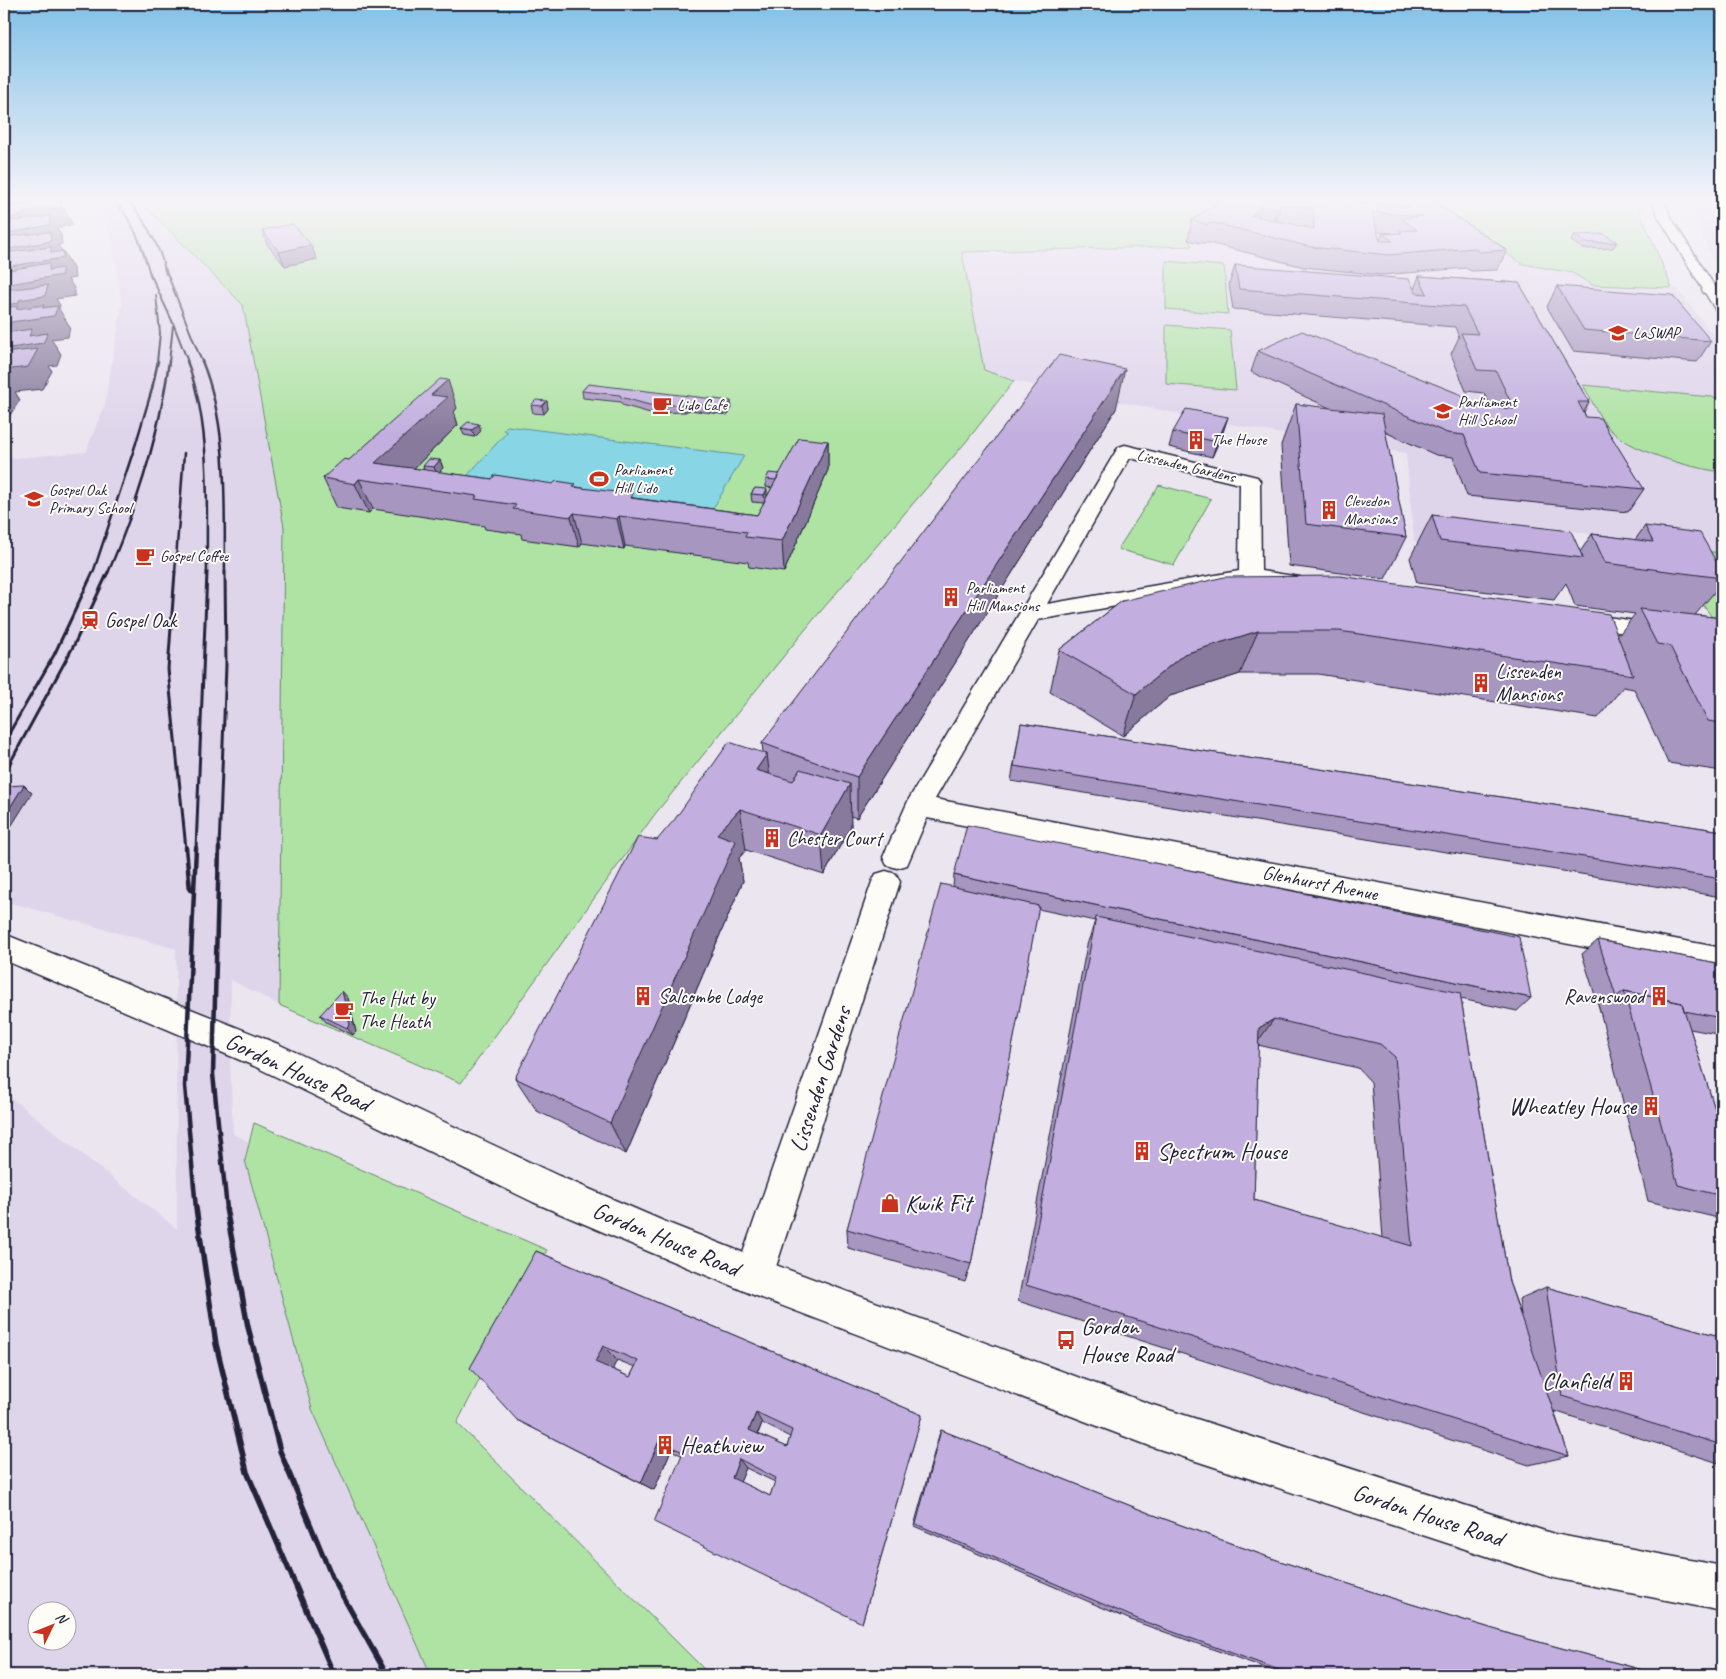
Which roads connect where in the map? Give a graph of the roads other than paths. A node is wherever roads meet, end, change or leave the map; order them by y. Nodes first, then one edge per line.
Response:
1 (1707, 278) edge
2 (1716, 291) edge
3 (1722, 309) edge
4 (1250, 576) junction
5 (1309, 584) edge
6 (1030, 614) junction
7 (1555, 617) edge
8 (1722, 640) edge
9 (918, 806) junction
10 (4, 947) edge
11 (1722, 961) edge
12 (754, 1276) junction
13 (1722, 1589) edge

1 - 2 street
2 - 3 street
4 - 5 street
4 - 6 street
4 - 6 street, Lissenden Gardens
6 - 9 street, Lissenden Gardens
7 - 8 street
9 - 11 street, Glenhurst Avenue
9 - 12 street, Lissenden Gardens
10 - 12 street, Gordon House Road
12 - 13 street, Gordon House Road

